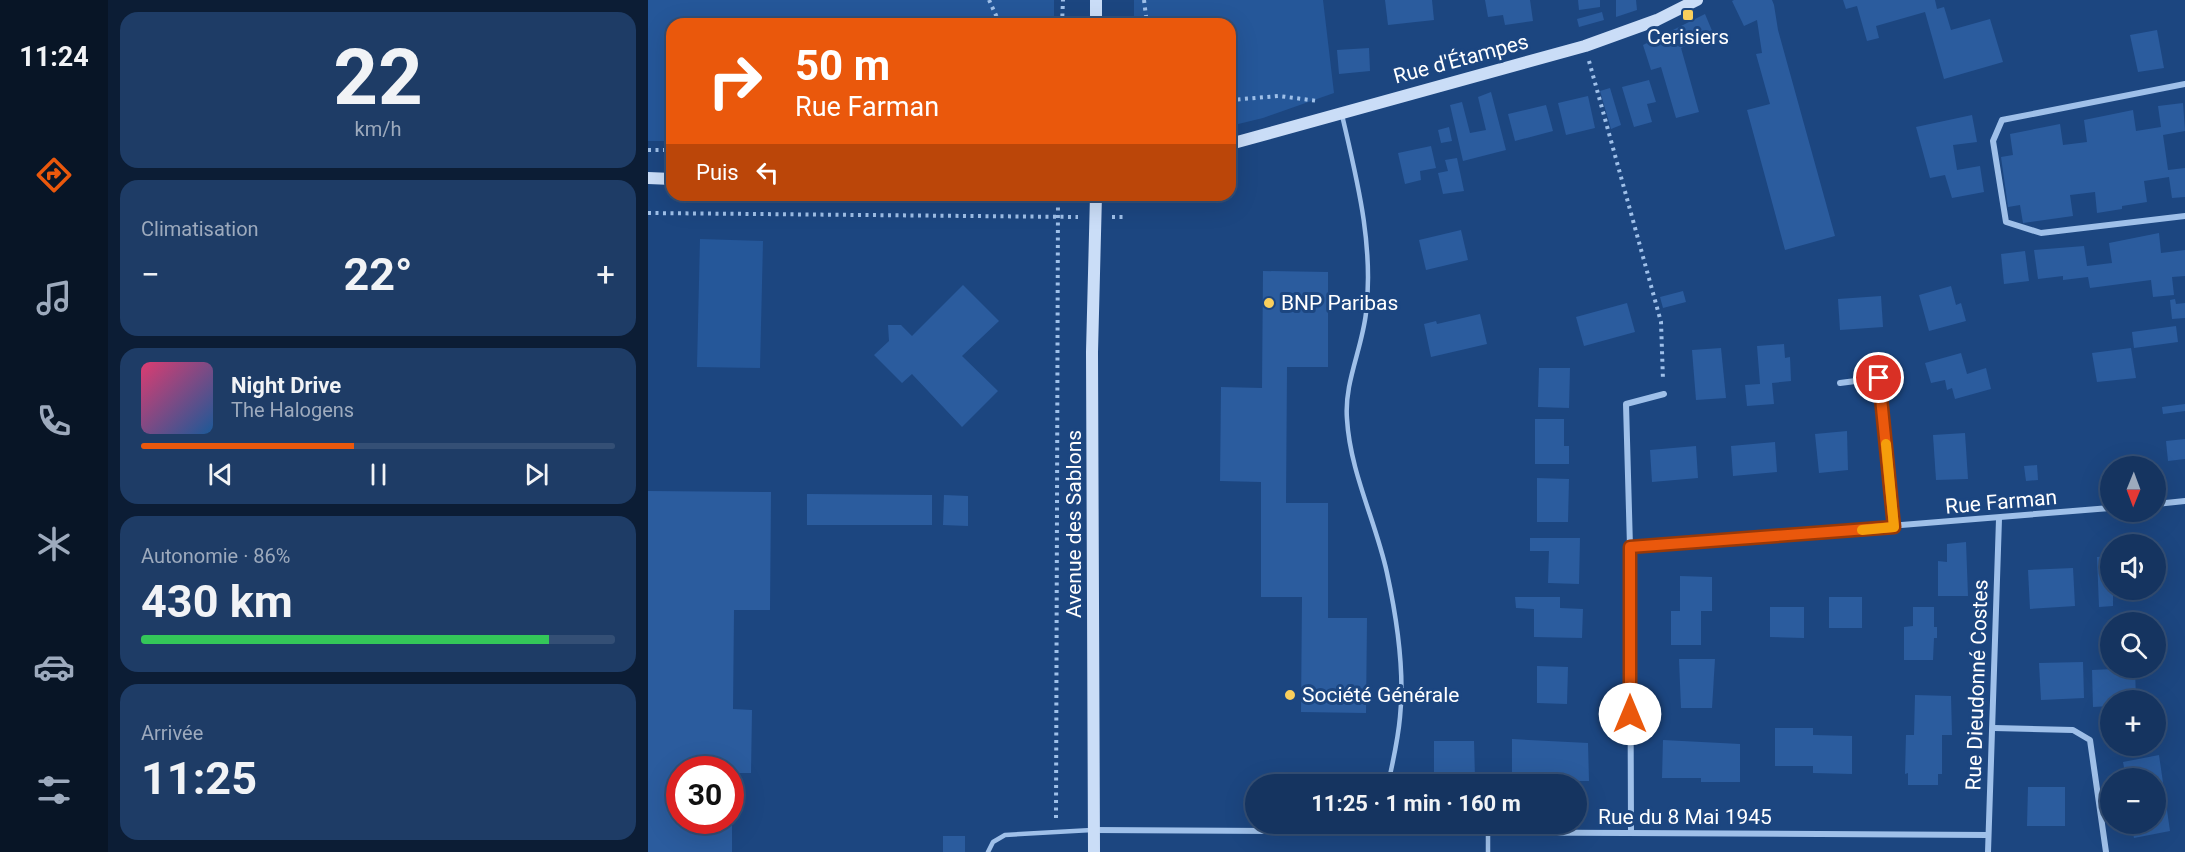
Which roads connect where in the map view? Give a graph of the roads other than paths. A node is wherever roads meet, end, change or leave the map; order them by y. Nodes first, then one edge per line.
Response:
1 (1096, 0) edge
2 (1697, 0) edge
3 (1096, 18) edge
4 (2185, 84) edge
5 (1341, 111) junction
6 (1236, 142) edge
7 (648, 178) edge
8 (666, 179) edge
9 (1096, 201) edge
10 (2185, 216) edge
11 (1840, 382) dead end
12 (1664, 394) road end
13 (2185, 501) edge
14 (2166, 503) edge
15 (2100, 509) edge
16 (1999, 519) junction
17 (1894, 527) junction
18 (1630, 547) junction
19 (1994, 728) junction
20 (1390, 774) edge
21 (1094, 830) junction
22 (1245, 831) edge
23 (1587, 833) edge
24 (1631, 833) junction
25 (1488, 834) edge
26 (1988, 835) junction
27 (988, 852) edge
28 (1094, 852) edge
29 (1488, 852) edge
30 (1988, 852) edge
31 (2106, 852) edge

1 - 3 street
2 - 5 street, Rue d'Étampes
4 - 10 street
5 - 6 street, Rue d'Étampes
5 - 20 lane
7 - 8 street
9 - 21 street, Avenue des Sablons
11 - 17 street
12 - 18 street
13 - 14 street
15 - 16 street, Rue Farman
16 - 17 street, Rue Farman
16 - 19 street, Rue Dieudonné Costes
17 - 18 street, Rue Farman
18 - 24 street
19 - 26 street, Rue Dieudonné Costes
19 - 31 street
21 - 22 street, Rue du 8 Mai 1945
21 - 27 lane
21 - 28 street, Avenue des Sablons
23 - 24 street, Rue du 8 Mai 1945
24 - 26 street, Rue du 8 Mai 1945
25 - 29 lane
26 - 30 street, Rue Dieudonné Costes

